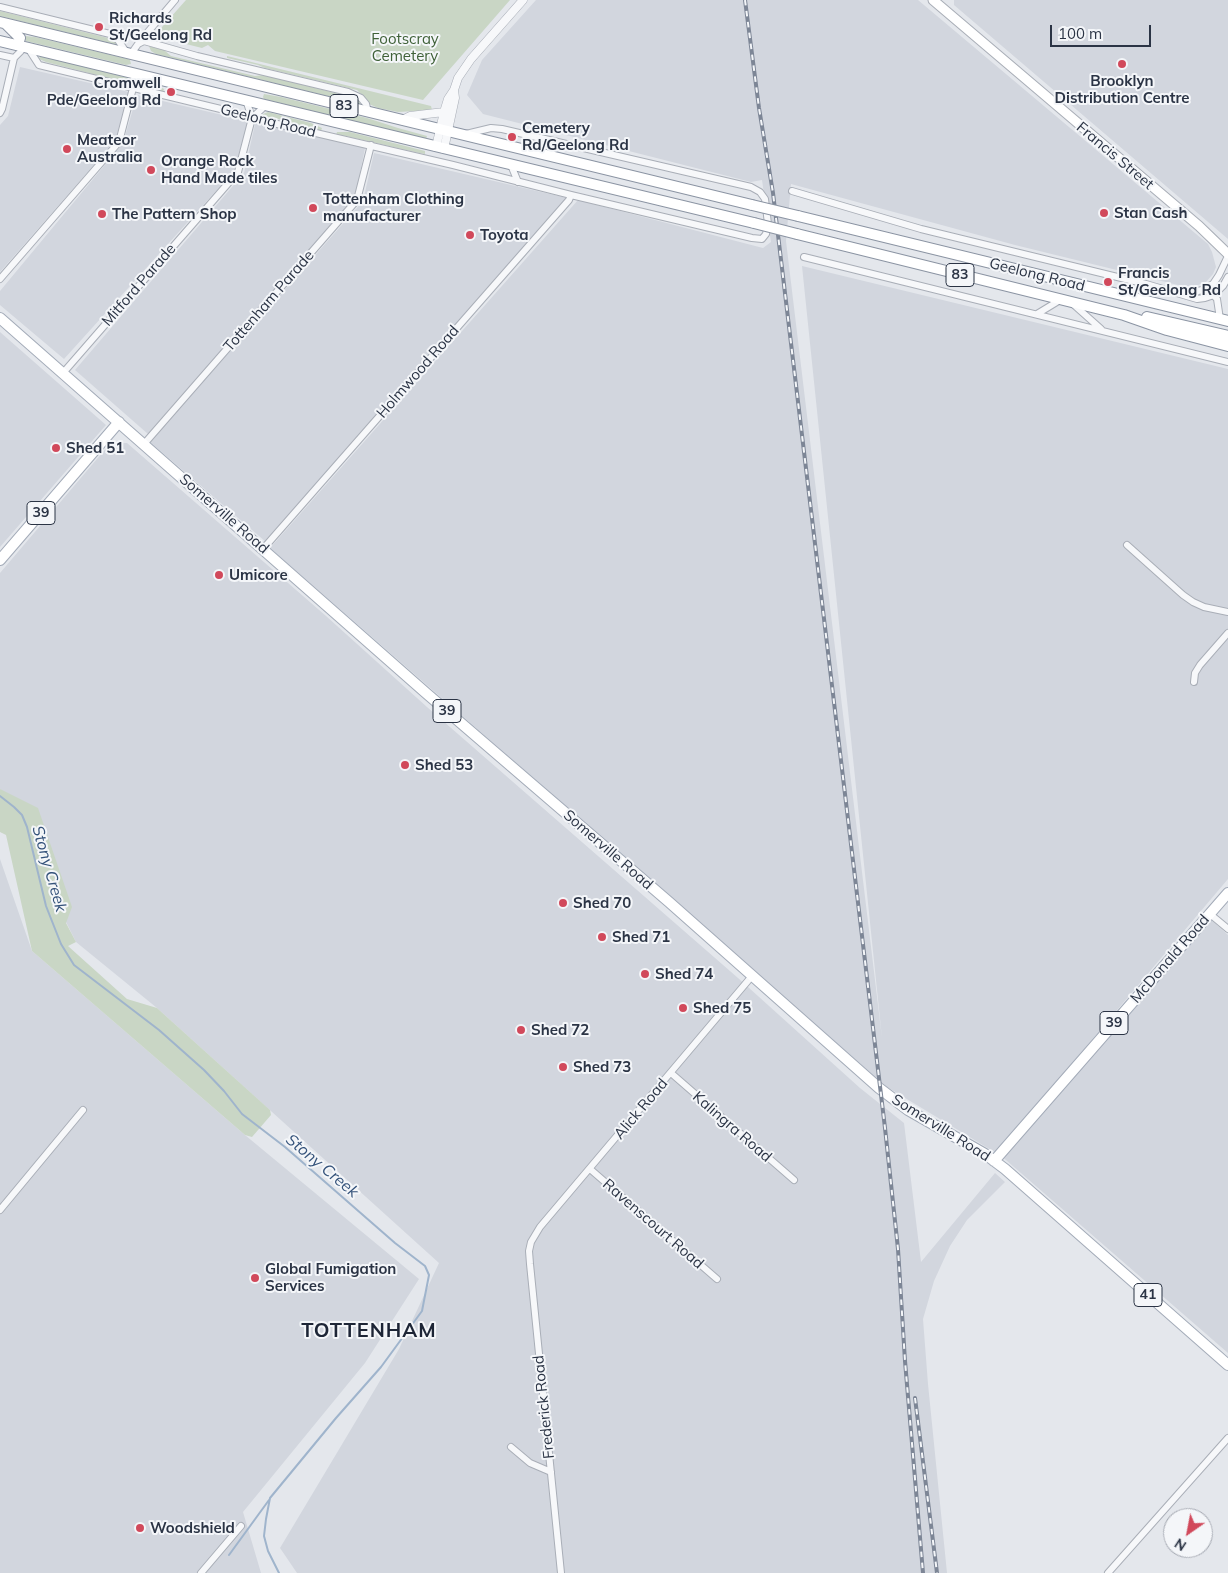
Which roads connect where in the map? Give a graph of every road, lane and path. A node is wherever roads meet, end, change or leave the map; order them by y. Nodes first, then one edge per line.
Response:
1 (175, 0) edge
2 (524, 0) edge
3 (933, 0) edge
4 (0, 7) edge
5 (3, 23) edge
6 (0, 41) edge
7 (144, 41) junction
8 (23, 46) junction
9 (128, 53) junction
10 (0, 55) edge
11 (145, 57) junction
12 (14, 58) junction
13 (139, 74) junction
14 (247, 83) junction
15 (134, 88) junction
16 (454, 90) junction
17 (256, 103) junction
18 (368, 112) junction
19 (444, 112) junction
20 (0, 113) edge
21 (252, 118) junction
22 (402, 120) junction
23 (445, 130) junction
24 (463, 134) junction
25 (371, 146) junction
26 (440, 148) junction
27 (441, 162) junction
28 (511, 165) junction
29 (518, 182) junction
30 (792, 191) dead end
31 (571, 195) junction
32 (1215, 241) junction
33 (1228, 250) edge
34 (1228, 255) edge
35 (804, 257) dead end
36 (1228, 276) edge
37 (0, 279) edge
38 (1202, 290) junction
39 (1185, 295) junction
40 (1214, 295) junction
41 (1065, 301) junction
42 (1037, 314) junction
43 (1124, 315) junction
44 (0, 318) edge
45 (1224, 320) edge
46 (1102, 330) junction
47 (1228, 336) edge
48 (1228, 346) edge
49 (1228, 362) edge
50 (62, 373) junction
51 (119, 422) junction
52 (144, 444) junction
53 (1127, 545) dead end
54 (263, 549) junction
55 (0, 560) edge
56 (1228, 612) edge
57 (1228, 633) edge
58 (1194, 682) dead end
59 (1228, 892) edge
60 (1210, 914) junction
61 (1228, 929) edge
62 (752, 976) junction
63 (671, 1074) junction
64 (83, 1110) dead end
65 (994, 1160) junction
66 (590, 1168) junction
67 (794, 1180) dead end
68 (0, 1210) edge
69 (530, 1242) joint
70 (717, 1279) dead end
71 (1228, 1365) edge
72 (1228, 1438) edge
73 (511, 1447) dead end
74 (551, 1472) junction
75 (241, 1526) dead end
76 (201, 1573) edge
77 (561, 1573) edge
78 (1108, 1573) edge

1 - 7 street
2 - 16 street
3 - 32 main road, Francis Street
4 - 9 street
5 - 8 main road
5 - 9 main road, Geelong Road / 83
6 - 8 main road, Geelong Road / 83
7 - 9 street
7 - 11 street
7 - 18 street
8 - 12 street
8 - 13 main road, Geelong Road / 83
8 - 15 street, Geelong Road
9 - 11 main road, Geelong Road / 83
9 - 13 main road
10 - 12 street
11 - 13 main road
11 - 14 main road, Geelong Road / 83
12 - 20 street
13 - 17 main road, Geelong Road / 83
14 - 17 main road
14 - 18 main road, Geelong Road / 83
15 - 21 street, Geelong Road
15 - 37 street
16 - 19 street
16 - 23 street
17 - 21 street
17 - 21 street
17 - 26 main road, Geelong Road / 83
18 - 22 main road, Geelong Road / 83
19 - 22 street
19 - 23 street
21 - 25 street, Geelong Road
21 - 50 street, Mitford Parade
22 - 23 main road, Geelong Road / 83
23 - 24 main road, Geelong Road / 83
23 - 26 street
24 - 31 street, Geelong Road
24 - 45 main road, Geelong Road / 83, bridge
25 - 27 street, Geelong Road
25 - 52 street, Tottenham Parade
26 - 27 street
26 - 28 main road, Geelong Road / 83
27 - 29 street, Geelong Road
28 - 29 street
28 - 41 main road, Geelong Road / 83, bridge
29 - 31 street, Geelong Road
30 - 39 street, Geelong Road
31 - 54 street, Holmwood Road
32 - 33 main road
32 - 34 main road, Francis Street
34 - 38 street
35 - 42 street, Geelong Road
36 - 40 street
38 - 39 street
38 - 40 street
39 - 40 street, Geelong Road
40 - 45 street, Geelong Road
41 - 42 street, Geelong Road
41 - 43 main road, Geelong Road / 83
41 - 46 street, Geelong Road
42 - 46 street, Geelong Road
43 - 47 main road
43 - 48 main road, Geelong Road / 83
44 - 50 main road, Somerville Road
46 - 49 street, Geelong Road
50 - 51 main road, Somerville Road
51 - 52 main road, Somerville Road / 39
51 - 55 main road, 39
52 - 54 main road, Somerville Road / 39
53 - 56 street
54 - 62 main road, Somerville Road / 39
57 - 58 street
59 - 60 main road, McDonald Road / 39
60 - 61 street
60 - 65 main road, McDonald Road / 39
62 - 63 street, Alick Road
62 - 65 main road, Somerville Road / 39
63 - 66 street, Alick Road
63 - 67 street, Kalingra Road
64 - 68 street
65 - 71 main road, Somerville Road / 41
66 - 69 street, Alick Road
66 - 70 street, Ravenscourt Road
69 - 74 street, Frederick Road
72 - 78 street
73 - 74 street
74 - 77 street, Frederick Road
75 - 76 street

